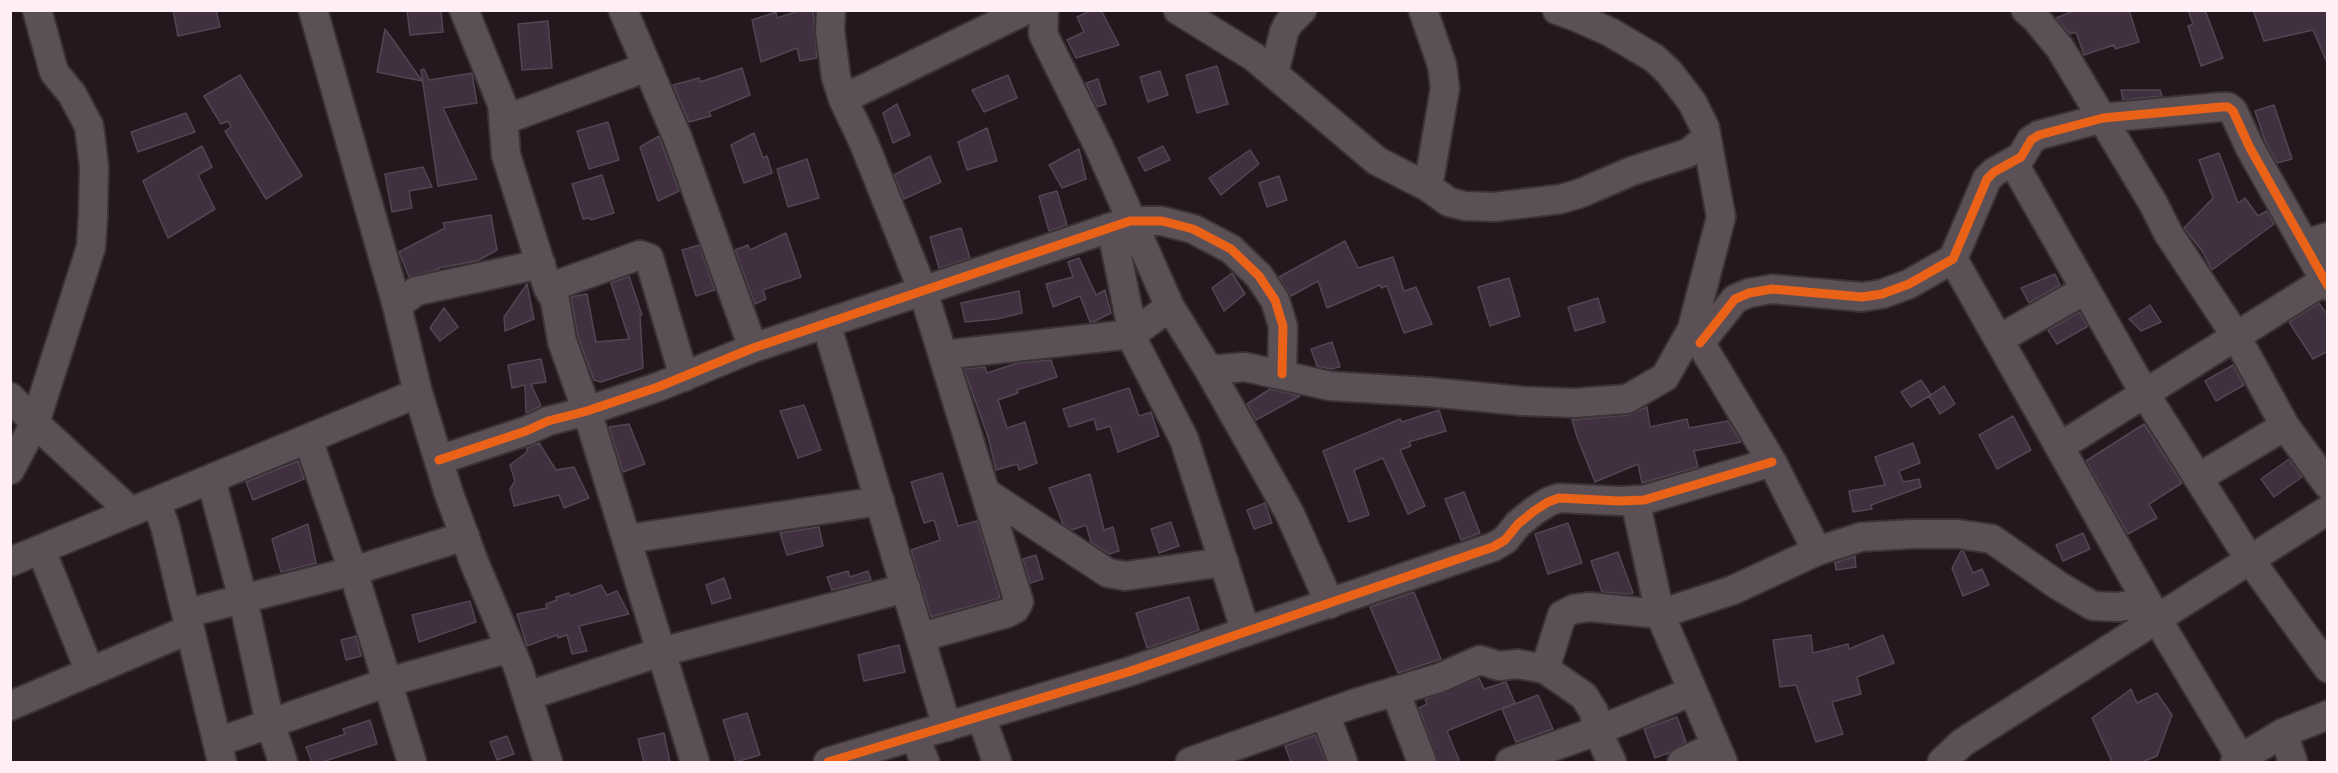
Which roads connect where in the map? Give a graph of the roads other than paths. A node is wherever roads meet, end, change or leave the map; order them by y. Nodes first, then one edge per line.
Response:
1 (37, 10) edge
2 (464, 10) edge
3 (623, 10) edge
4 (831, 10) edge
5 (1026, 10) edge
6 (1044, 10) edge
7 (1178, 10) edge
8 (1302, 10) edge
9 (1423, 10) edge
10 (1557, 10) edge
11 (2026, 10) edge
12 (318, 12) edge
13 (647, 67) junction
14 (1274, 74) junction
15 (843, 99) junction
16 (2103, 118) junction
17 (504, 120) junction
18 (1706, 139) junction
19 (2013, 162) junction
20 (1428, 187) junction
21 (1119, 224) junction
22 (2316, 240) edge
23 (1953, 259) junction
24 (545, 276) junction
25 (2326, 283) edge
26 (2085, 290) junction
27 (923, 291) junction
28 (398, 306) junction
29 (1170, 307) junction
30 (826, 323) junction
31 (1132, 334) junction
32 (1696, 336) junction
33 (2236, 336) junction
34 (1999, 339) junction
35 (753, 348) junction
36 (943, 355) junction
37 (1209, 370) junction
38 (1282, 374) junction
39 (684, 377) junction
40 (418, 393) junction
41 (2145, 394) junction
42 (11, 397) edge
43 (587, 411) junction
44 (35, 423) junction
45 (2285, 426) junction
46 (308, 439) junction
47 (2061, 446) junction
48 (439, 460) junction
49 (1772, 462) junction
50 (10, 470) edge
51 (2198, 478) junction
52 (211, 479) junction
53 (2328, 485) edge
54 (985, 492) junction
55 (1635, 500) junction
56 (880, 501) junction
57 (143, 507) junction
58 (2328, 510) edge
59 (465, 536) junction
60 (627, 539) junction
61 (41, 550) junction
62 (1817, 551) junction
63 (2250, 560) junction
64 (10, 562) edge
65 (1224, 562) junction
66 (353, 571) junction
67 (906, 588) junction
68 (243, 599) junction
69 (1330, 604) junction
70 (2153, 611) junction
71 (1660, 614) junction
72 (188, 621) junction
73 (1246, 632) junction
74 (921, 637) junction
75 (510, 648) junction
76 (661, 652) junction
77 (2326, 662) edge
78 (1545, 669) junction
79 (90, 672) junction
80 (388, 682) junction
81 (1693, 691) junction
82 (1395, 692) junction
83 (527, 696) junction
84 (10, 706) edge
85 (1325, 714) junction
86 (2328, 715) edge
87 (981, 717) junction
88 (270, 723) junction
89 (947, 727) junction
90 (1597, 731) junction
91 (2283, 733) junction
92 (920, 749) edge
93 (220, 752) edge
94 (1720, 754) edge
95 (1958, 756) edge
96 (835, 761) edge
97 (2238, 761) edge
98 (283, 762) edge
99 (412, 762) edge
100 (548, 762) edge
101 (695, 762) edge
102 (997, 762) edge
103 (1190, 762) edge
104 (1343, 762) edge
105 (1422, 762) edge
106 (1510, 762) edge
107 (1612, 762) edge
108 (1682, 762) edge
109 (2293, 762) edge

1 - 44 street
2 - 17 street
3 - 13 street
4 - 15 street
5 - 15 street
6 - 21 street
7 - 14 street
8 - 14 street
9 - 20 street
10 - 18 street
11 - 16 street
12 - 28 street
13 - 17 street
13 - 35 street
14 - 20 street
15 - 27 street
16 - 19 street
16 - 22 street
16 - 33 street
17 - 24 street
18 - 20 street
18 - 32 street
19 - 23 street
19 - 26 street
21 - 27 street
21 - 29 street
21 - 31 street
21 - 38 street
22 - 25 street
23 - 32 street
23 - 34 street
24 - 28 street
24 - 39 street
24 - 43 street
25 - 33 street
26 - 34 street
26 - 41 street
27 - 30 street
27 - 36 street
28 - 40 street
29 - 31 street
29 - 37 street
30 - 35 street
30 - 56 street
31 - 36 street
31 - 65 street
32 - 38 street
32 - 49 street
33 - 41 street
33 - 45 street
34 - 47 street
35 - 39 street
36 - 54 street
37 - 38 street
37 - 69 street
39 - 43 street
40 - 46 street
40 - 48 street
41 - 47 street
41 - 51 street
42 - 44 street
43 - 48 street
43 - 60 street
44 - 50 street
44 - 57 street
45 - 51 street
45 - 53 street
46 - 52 street
46 - 66 street
47 - 70 street
48 - 59 street
49 - 55 street
49 - 62 street
51 - 63 street
52 - 57 street
52 - 68 street
54 - 65 street
54 - 74 street
55 - 69 street
55 - 71 street
56 - 60 street
56 - 67 street
57 - 61 street
57 - 72 street
58 - 63 street
59 - 66 street
59 - 75 street
60 - 76 street
61 - 64 street
61 - 79 street
62 - 70 street
62 - 71 street
63 - 70 street
63 - 77 street
65 - 73 street
66 - 68 street
66 - 80 street
67 - 74 street
67 - 76 street
68 - 72 street
68 - 88 street
69 - 73 street
70 - 95 street
70 - 97 street
71 - 78 street
71 - 81 street
72 - 79 street
72 - 93 street
73 - 87 street
74 - 89 street
75 - 80 street
75 - 83 street
76 - 83 street
76 - 101 street
78 - 82 street
78 - 90 street
79 - 84 street
80 - 88 street
80 - 99 street
81 - 90 street
81 - 94 street
82 - 85 street
82 - 105 street
83 - 100 street
85 - 103 street
85 - 104 street
86 - 91 street
87 - 89 street
87 - 102 street
88 - 93 street
88 - 98 street
89 - 92 street
90 - 106 street
90 - 107 street
91 - 97 street
91 - 109 street
92 - 96 street
94 - 108 street

